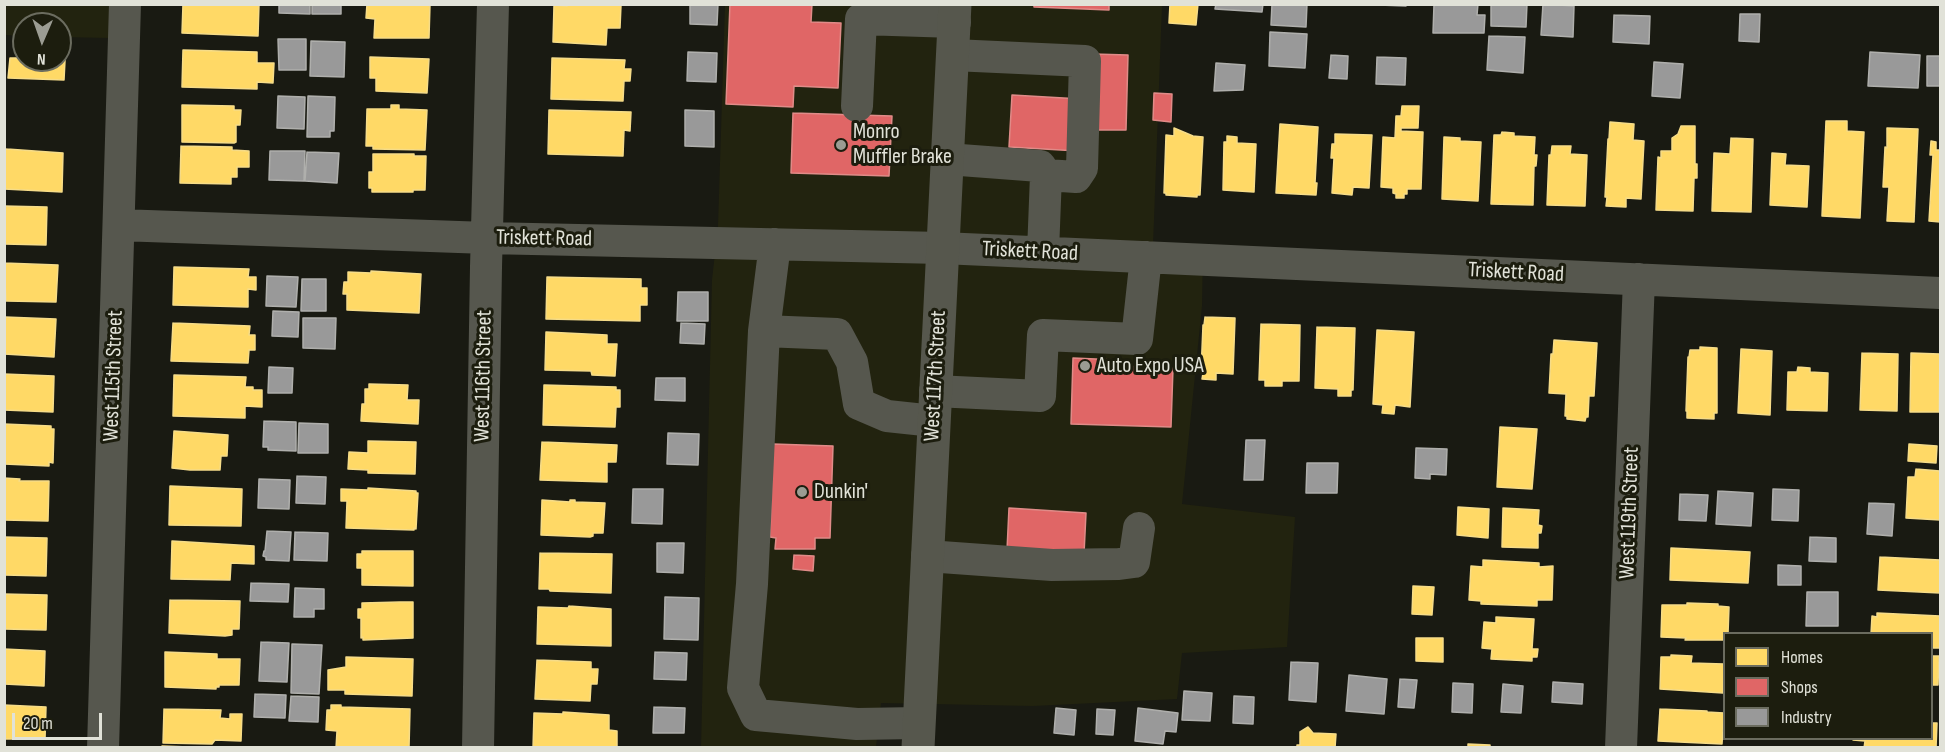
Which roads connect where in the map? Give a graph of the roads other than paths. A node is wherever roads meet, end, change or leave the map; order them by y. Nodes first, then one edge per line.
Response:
1 (124, 4) edge
2 (493, 4) edge
3 (955, 13) edge
4 (953, 55) junction
5 (857, 106) dead end
6 (947, 159) junction
7 (1046, 175) junction
8 (119, 225) junction
9 (487, 238) junction
10 (775, 244) junction
11 (942, 248) junction
12 (1043, 252) junction
13 (1146, 257) junction
14 (1639, 279) junction
15 (1941, 293) edge
16 (764, 331) junction
17 (935, 406) junction
18 (1139, 528) dead end
19 (927, 556) junction
20 (918, 735) edge
21 (103, 747) edge
22 (478, 747) edge
23 (1621, 747) edge

1 - 8 street, West 115th Street
2 - 9 street, West 116th Street
3 - 4 main road, West 117th Street
3 - 5 street
4 - 6 main road, West 117th Street
4 - 7 street
6 - 7 street
6 - 11 main road, West 117th Street
7 - 12 street
8 - 9 street, Triskett Road
8 - 21 street, West 115th Street
9 - 10 street, Triskett Road
9 - 22 street, West 116th Street
10 - 11 street, Triskett Road
10 - 16 street
11 - 12 street, Triskett Road
11 - 17 main road, West 117th Street
12 - 13 street, Triskett Road
13 - 14 street, Triskett Road
13 - 17 street
14 - 15 street, Triskett Road
14 - 23 street, West 119th Street
16 - 17 street
16 - 20 street
17 - 19 main road, West 117th Street
18 - 19 street
19 - 20 main road, West 117th Street

